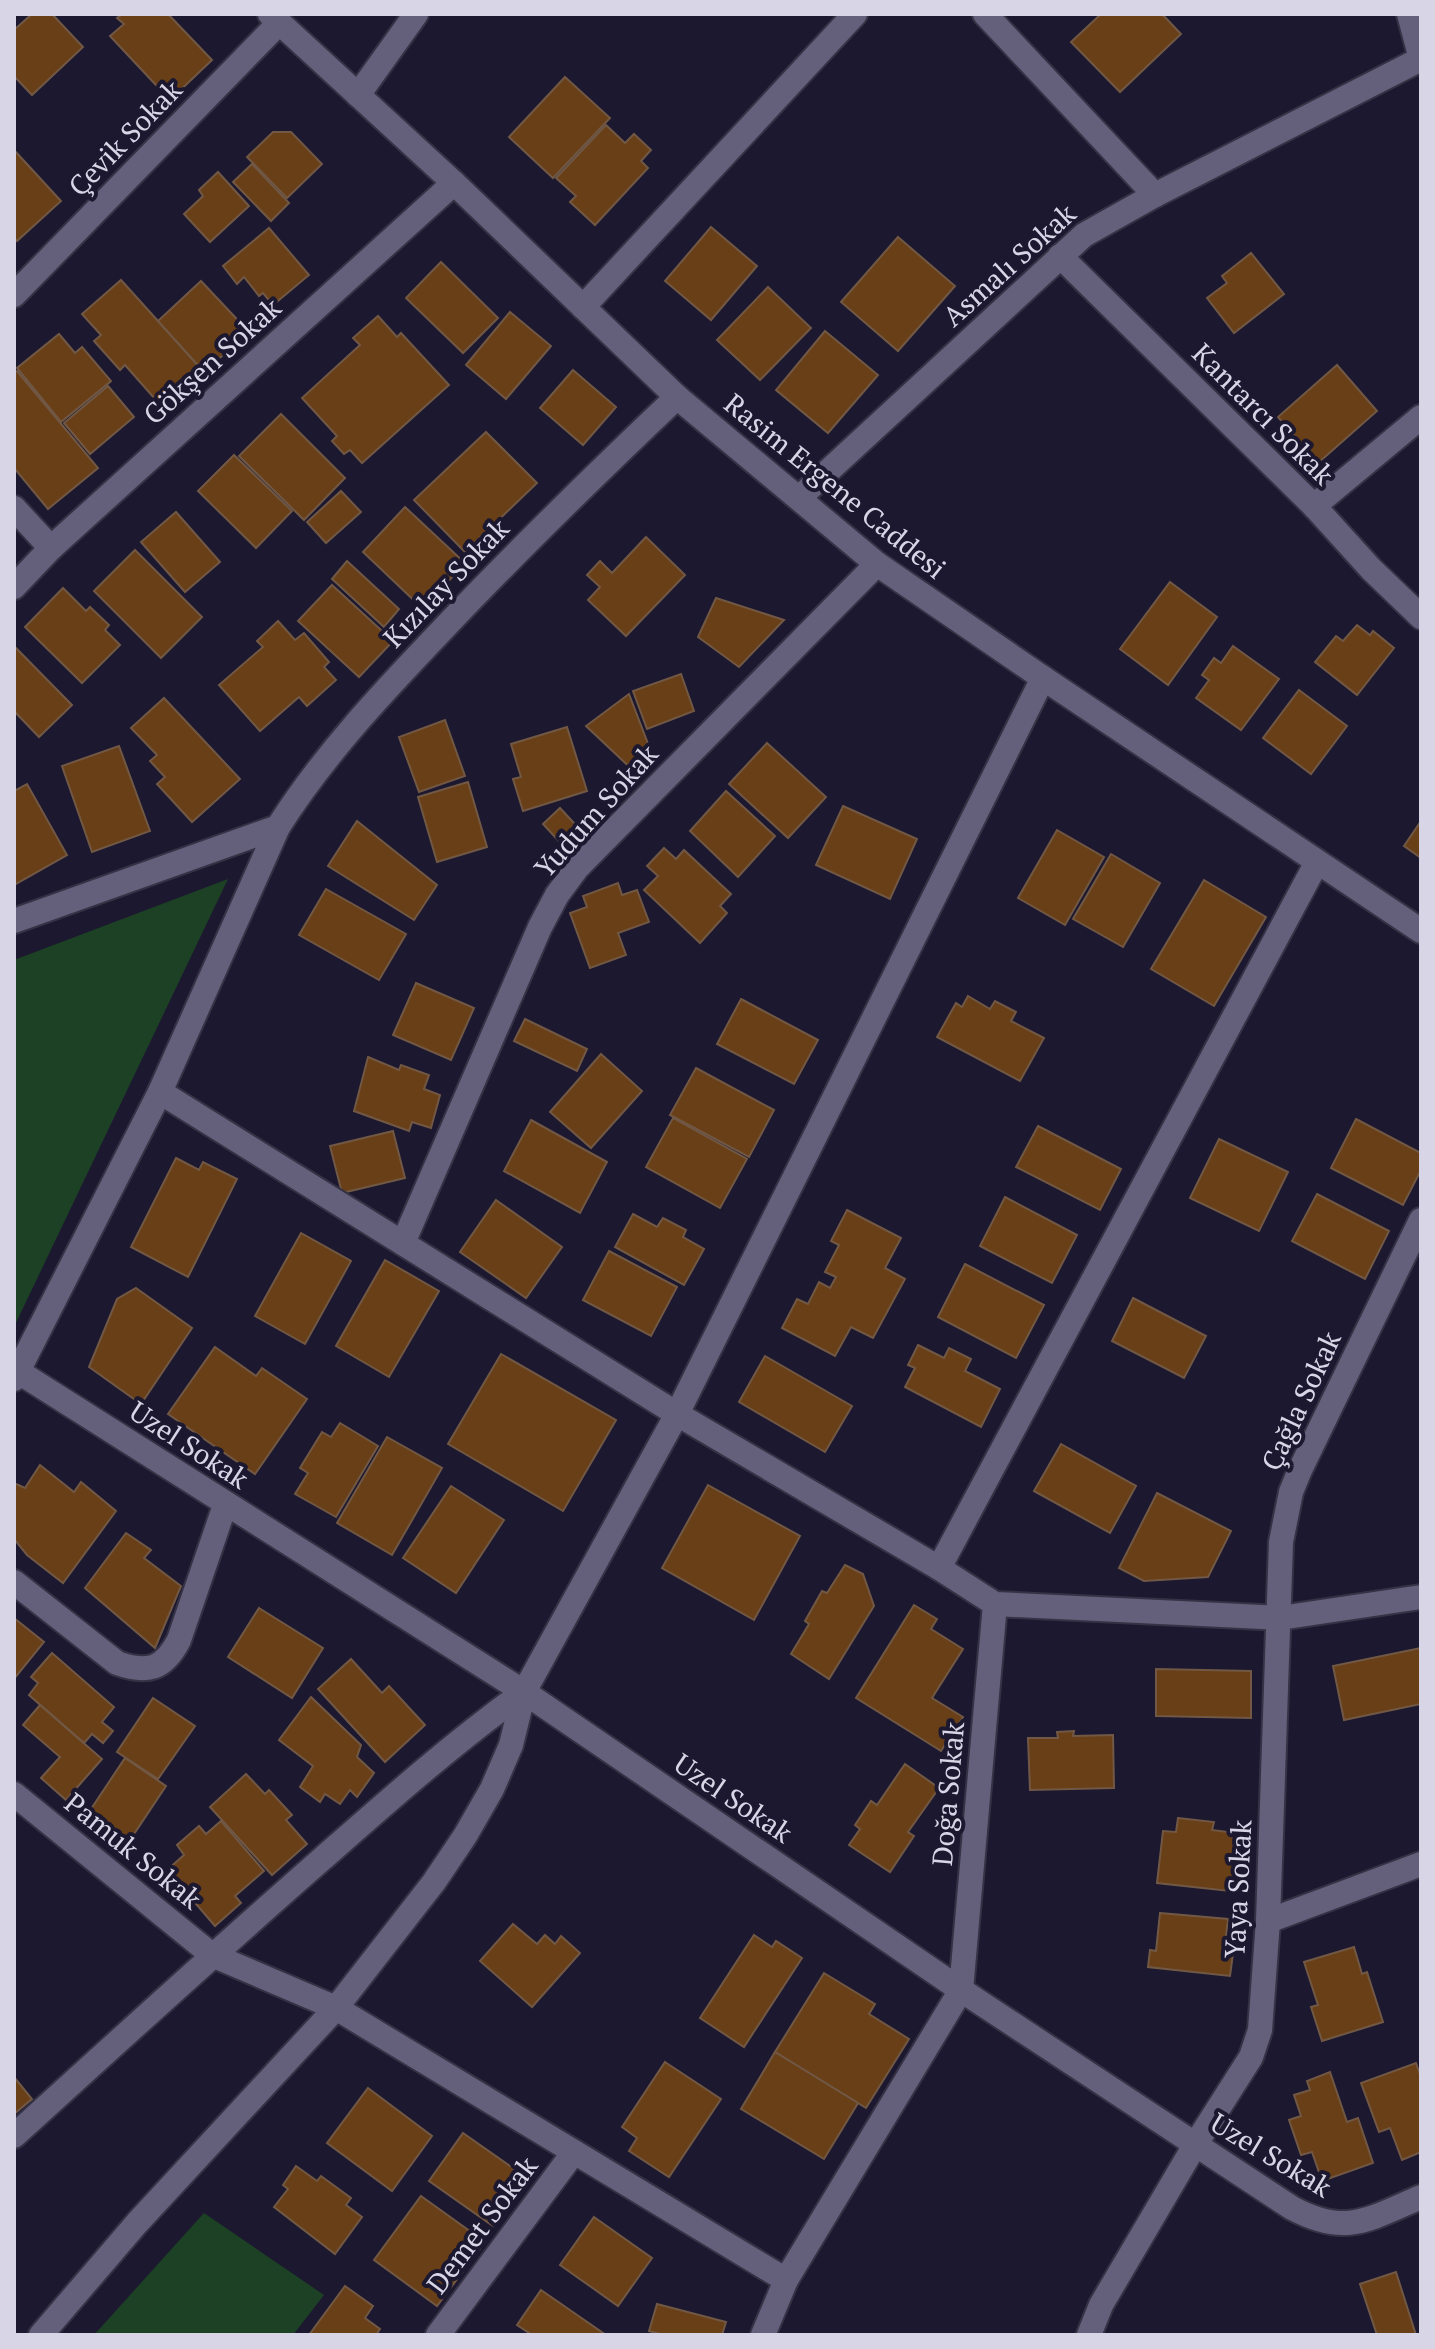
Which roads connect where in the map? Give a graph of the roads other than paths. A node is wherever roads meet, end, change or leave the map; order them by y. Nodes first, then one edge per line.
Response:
1 (416, 14) edge
2 (855, 14) edge
3 (985, 14) edge
4 (1409, 14) edge
5 (275, 18) edge
6 (1421, 59) edge
7 (358, 95) junction
8 (454, 183) junction
9 (1155, 195) junction
10 (1060, 256) junction
11 (14, 295) edge
12 (583, 307) junction
13 (677, 397) junction
14 (1421, 417) edge
15 (799, 498) junction
16 (1314, 506) junction
17 (14, 508) edge
18 (51, 548) junction
19 (877, 564) junction
20 (14, 587) edge
21 (1421, 617) edge
22 (1043, 678) junction
23 (278, 827) junction
24 (1317, 862) junction
25 (14, 921) edge
26 (1421, 931) edge
27 (160, 1092) junction
28 (1421, 1220) edge
29 (403, 1243) junction
30 (16, 1374) edge
31 (677, 1414) junction
32 (225, 1505) junction
33 (939, 1568) junction
34 (14, 1582) edge
35 (1421, 1597) edge
36 (995, 1604) junction
37 (1280, 1618) junction
38 (524, 1692) junction
39 (14, 1794) edge
40 (1421, 1864) edge
41 (1268, 1921) junction
42 (212, 1955) junction
43 (961, 1990) junction
44 (336, 2008) junction
45 (14, 2136) edge
46 (1195, 2145) junction
47 (574, 2152) junction
48 (1421, 2197) edge
49 (786, 2280) junction
50 (41, 2335) edge
51 (438, 2335) edge
52 (763, 2335) edge
53 (1089, 2335) edge

1 - 7 street
2 - 12 street
3 - 9 street
4 - 6 street
5 - 7 street, Rasim Ergene Caddesi
5 - 11 street, Çevik Sokak
6 - 9 street, Asmalı Sokak
7 - 8 street, Rasim Ergene Caddesi
8 - 12 street, Rasim Ergene Caddesi
8 - 18 street, Gökşen Sokak
9 - 10 street, Asmalı Sokak
10 - 15 street, Asmalı Sokak
10 - 16 street, Kantarcı Sokak
12 - 13 street, Rasim Ergene Caddesi
13 - 15 street, Rasim Ergene Caddesi
13 - 23 street, Kızılay Sokak
14 - 16 street
15 - 19 street, Rasim Ergene Caddesi
16 - 21 street, Kantarcı Sokak
17 - 18 street
18 - 20 street, Gökşen Sokak
19 - 22 street, Rasim Ergene Caddesi
19 - 29 street, Yudum Sokak
22 - 24 street, Rasim Ergene Caddesi
22 - 31 street
23 - 25 street
23 - 27 street, Kızılay Sokak
24 - 26 street, Rasim Ergene Caddesi
24 - 33 street
27 - 29 street
27 - 30 street, Kızılay Sokak
28 - 37 street, Çağla Sokak
29 - 31 street
30 - 32 street, Uzel Sokak
31 - 33 street
31 - 38 street
32 - 34 street
32 - 38 street, Uzel Sokak
33 - 36 street
35 - 37 street
36 - 37 street
36 - 43 street, Doğa Sokak
37 - 41 street, Yaya Sokak
38 - 42 street
38 - 43 street, Uzel Sokak
38 - 44 street
39 - 42 street, Pamuk Sokak
40 - 41 street
41 - 46 street, Yaya Sokak
42 - 44 street, Pamuk Sokak
42 - 45 street
43 - 46 street, Uzel Sokak
43 - 49 street
44 - 47 street, Pamuk Sokak
44 - 50 street
46 - 48 street, Uzel Sokak
46 - 53 street, Yaya Sokak
47 - 49 street, Pamuk Sokak
47 - 51 street, Demet Sokak
49 - 52 street

